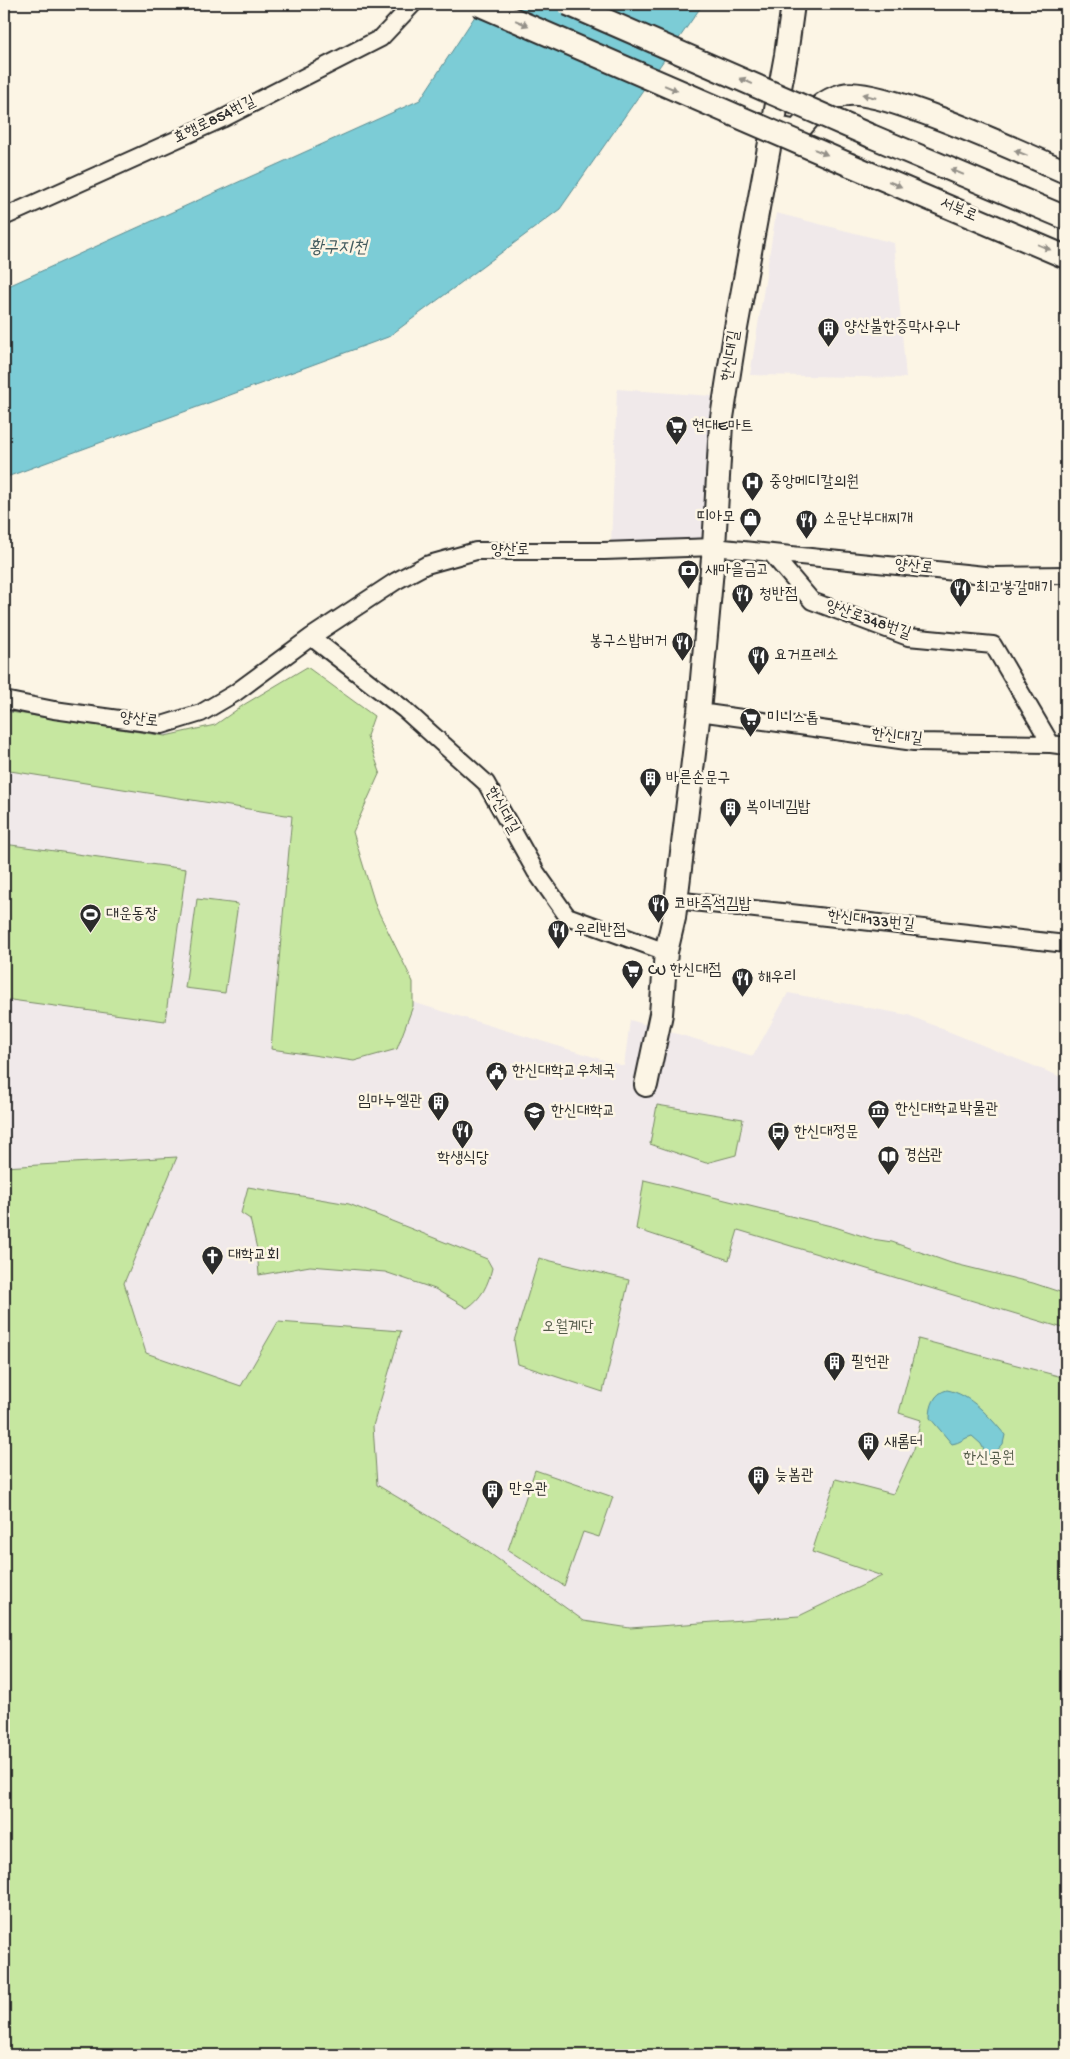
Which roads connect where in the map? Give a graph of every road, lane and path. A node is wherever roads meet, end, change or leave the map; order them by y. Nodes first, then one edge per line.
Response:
1 (413, 4) edge
2 (478, 4) edge
3 (568, 4) edge
4 (793, 4) edge
5 (772, 128) junction
6 (1066, 172) edge
7 (4, 217) edge
8 (1066, 218) edge
9 (1066, 257) edge
10 (714, 547) junction
11 (771, 553) junction
12 (1066, 575) edge
13 (311, 637) junction
14 (4, 700) edge
15 (699, 712) junction
16 (1059, 745) edge
17 (675, 900) junction
18 (1066, 943) edge
19 (666, 952) junction
20 (646, 1084) dead end

1 - 7 street, 효행로854번길
2 -> 9 main road, 서부로, bridge
8 -> 3 main road, bridge
4 - 5 main road, 한신대길
6 -> 5 main road
5 - 10 main road, 한신대길
10 - 11 street, 양산로
10 - 13 street, 양산로
10 - 15 main road, 한신대길
11 - 12 street, 양산로
11 - 16 street, 양산로348번길
13 - 14 street, 양산로
13 - 19 street, 한신대길
15 - 16 street, 한신대길
15 - 17 main road, 한신대길
17 - 18 street, 한신대133번길
17 - 19 main road, 한신대길
19 - 20 main road, 한신대길

